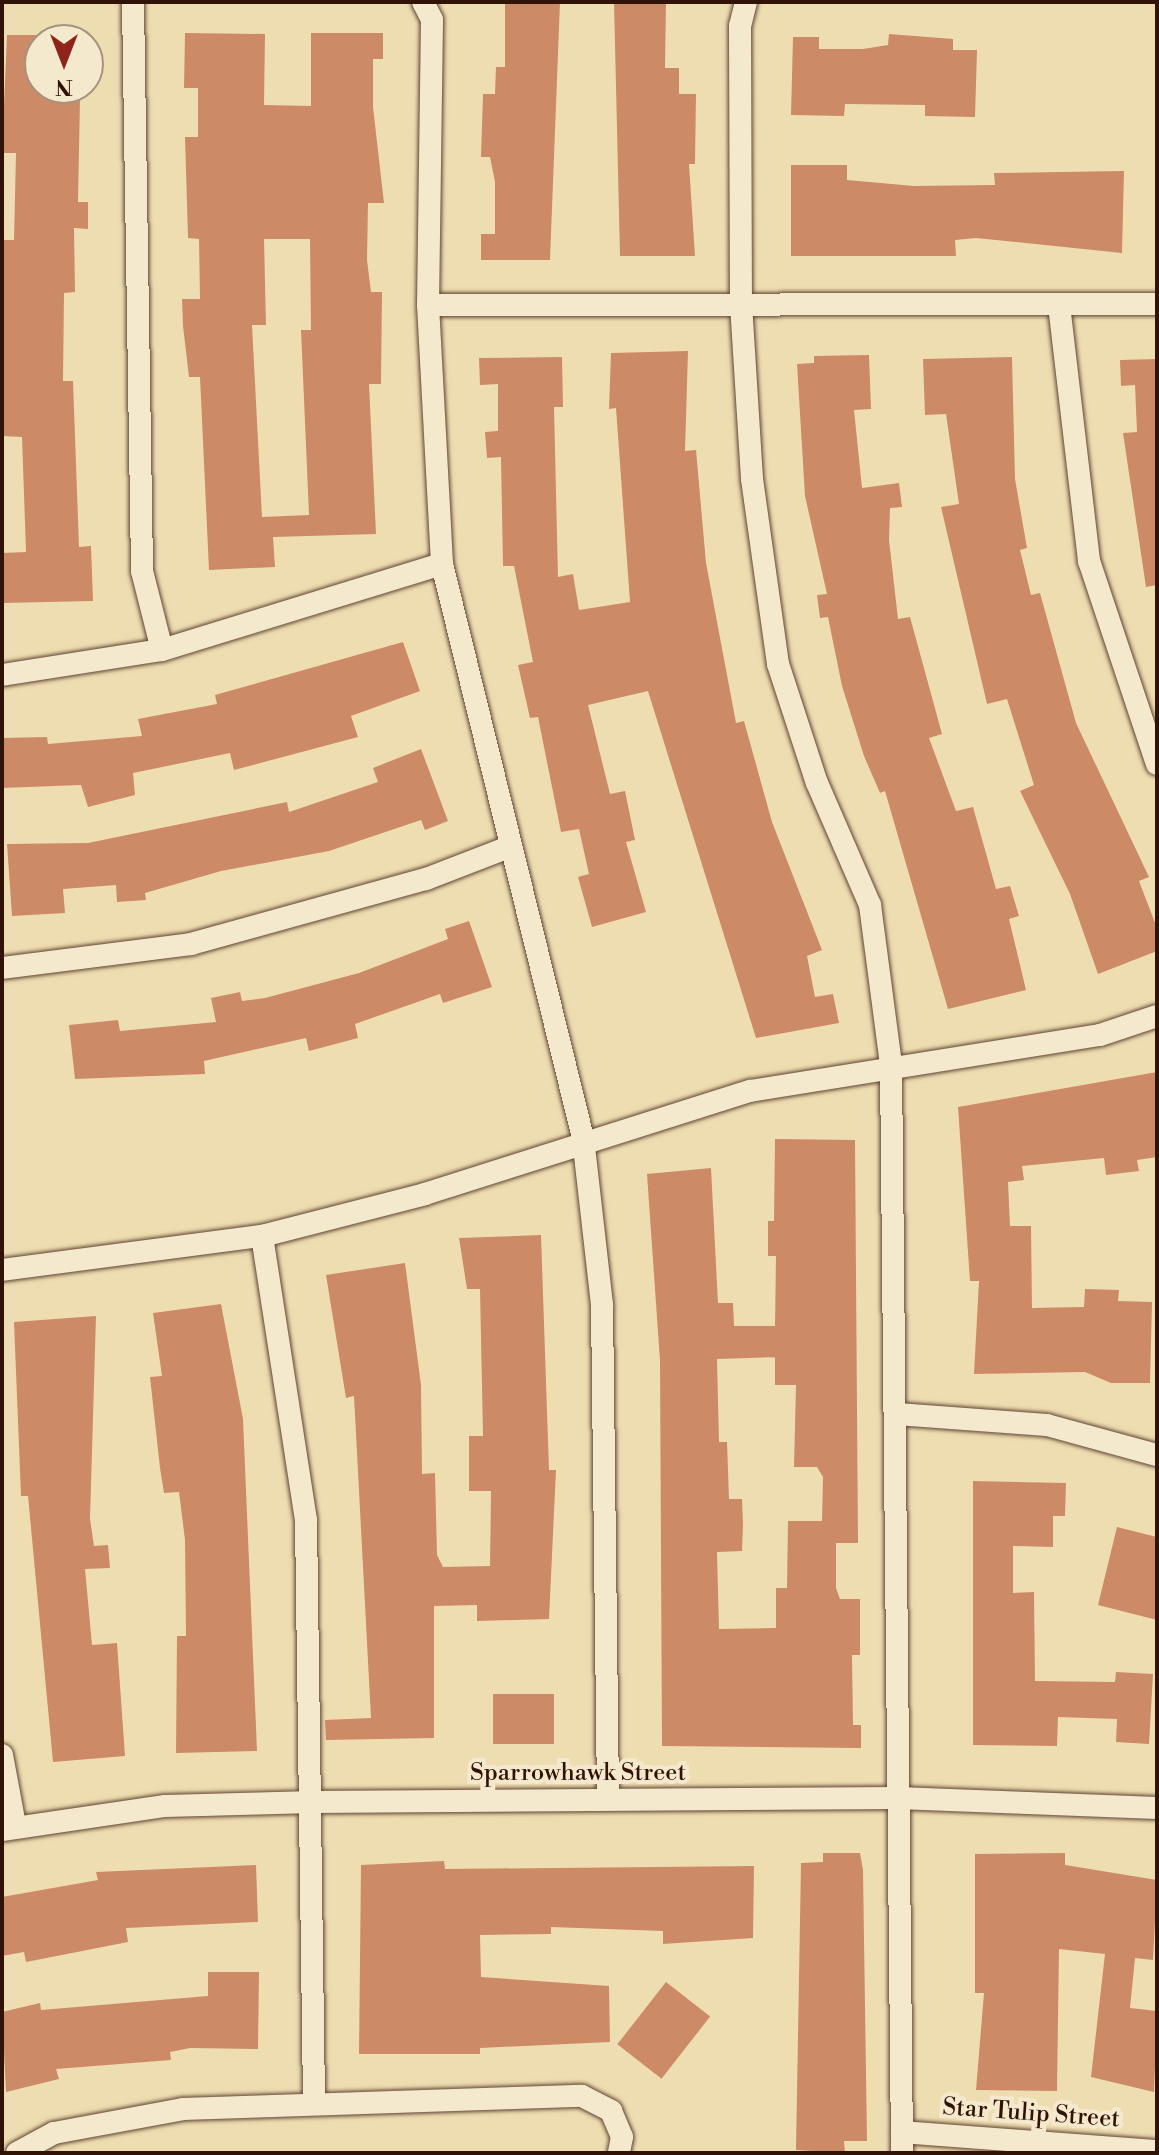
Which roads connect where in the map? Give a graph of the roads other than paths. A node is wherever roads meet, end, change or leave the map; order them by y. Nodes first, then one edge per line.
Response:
1 (133, 2) edge
2 (423, 2) edge
3 (746, 2) edge
4 (741, 304) junction
5 (1157, 304) edge
6 (428, 305) junction
7 (1059, 305) junction
8 (442, 564) junction
9 (162, 650) junction
10 (2, 675) edge
11 (1157, 764) edge
12 (509, 847) junction
13 (2, 968) edge
14 (1157, 1016) edge
15 (891, 1064) junction
16 (583, 1138) junction
17 (262, 1236) junction
18 (2, 1270) edge
19 (897, 1414) junction
20 (1157, 1455) edge
21 (2, 1755) edge
22 (898, 1798) junction
23 (608, 1799) junction
24 (314, 1802) junction
25 (1157, 1808) edge
26 (8, 1827) edge
27 (314, 2103) junction
28 (902, 2142) edge
29 (1157, 2151) edge
30 (17, 2153) edge
31 (619, 2153) edge

1 - 9 street
2 - 6 street
3 - 4 street
4 - 6 street
4 - 7 street
4 - 15 street
5 - 7 street
6 - 8 street
7 - 11 street
8 - 9 street
8 - 12 street
9 - 10 street
12 - 13 street
12 - 16 street
14 - 15 street
15 - 16 street
15 - 19 street
16 - 17 street
16 - 23 street
17 - 18 street
17 - 24 street
19 - 20 street
19 - 22 street
21 - 26 street
22 - 23 street, Sparrowhawk Street
22 - 25 street, Sparrowhawk Street
22 - 28 street
23 - 24 street, Sparrowhawk Street
24 - 26 street, Sparrowhawk Street
24 - 27 street
27 - 30 street
27 - 31 street
28 - 29 street, Star Tulip Street

